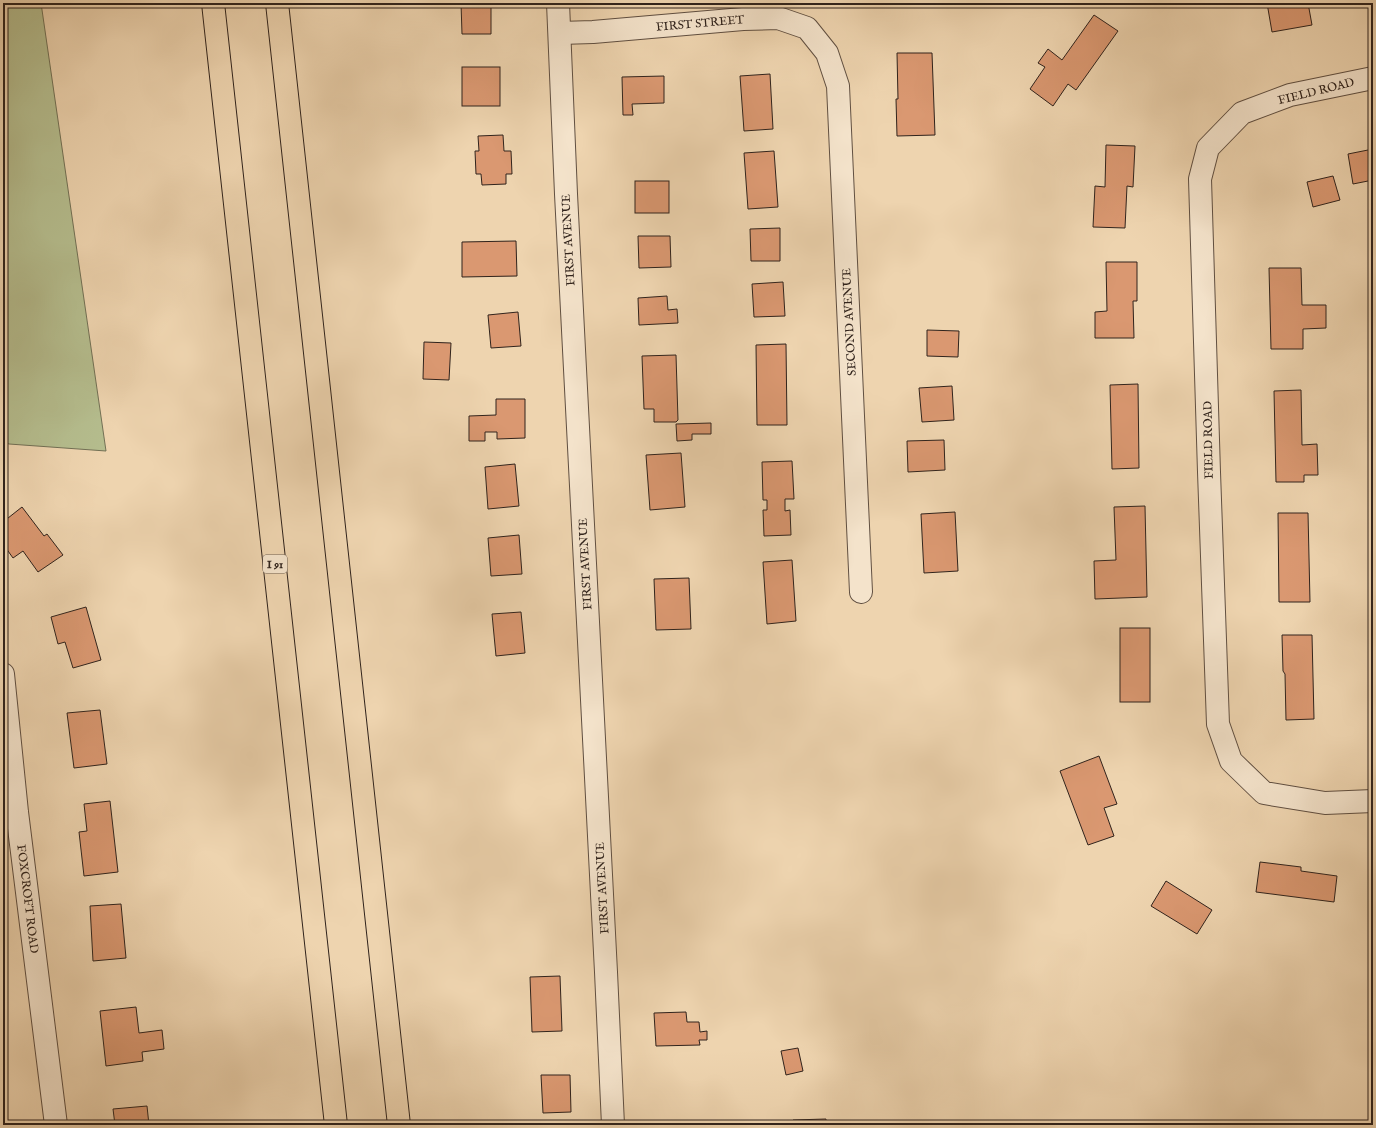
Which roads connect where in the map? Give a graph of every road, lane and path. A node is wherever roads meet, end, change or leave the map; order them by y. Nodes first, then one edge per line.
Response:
1 (213, 3) edge
2 (277, 3) edge
3 (558, 3) edge
4 (560, 33) junction
5 (827, 53) joint
6 (1373, 78) edge
7 (861, 592) dead end
8 (3, 674) edge
9 (1373, 801) edge
10 (10, 813) edge
11 (56, 1125) edge
12 (336, 1125) edge
13 (399, 1125) edge
14 (613, 1125) edge

1 - 12 highway, I 91
2 - 13 highway
3 - 4 street, FIRST AVENUE
4 - 5 street, FIRST STREET
4 - 14 street, FIRST AVENUE
5 - 7 street, SECOND AVENUE
6 - 9 street, FIELD ROAD
8 - 10 street, FOXCROFT ROAD
10 - 11 street, FOXCROFT ROAD

